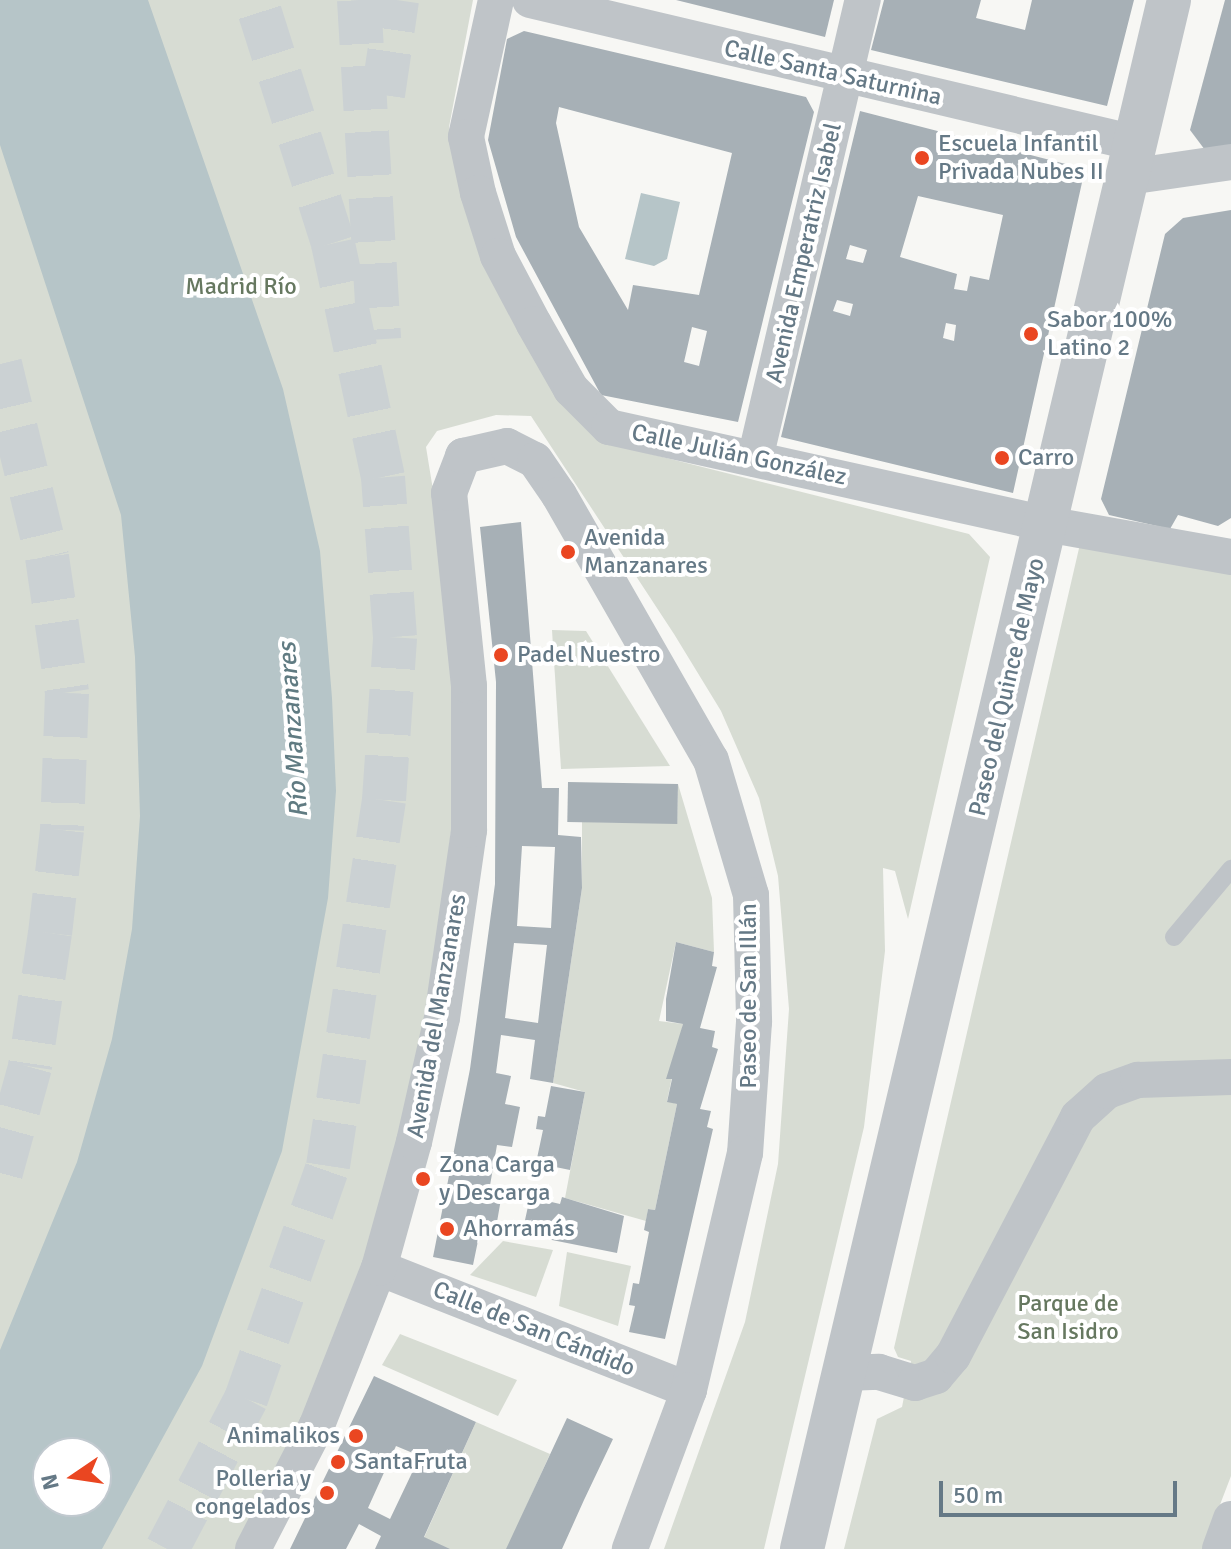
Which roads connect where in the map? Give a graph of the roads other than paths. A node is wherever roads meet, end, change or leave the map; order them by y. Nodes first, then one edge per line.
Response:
1 (496, 0) edge
2 (530, 0) edge
3 (863, 0) edge
4 (1169, 0) edge
5 (845, 77) junction
6 (1132, 160) junction
7 (1231, 162) edge
8 (463, 456) joint
9 (755, 459) junction
10 (1046, 524) junction
11 (1231, 557) edge
12 (1231, 869) edge
13 (1174, 937) dead end
14 (1231, 1077) edge
15 (379, 1268) junction
16 (844, 1373) junction
17 (689, 1390) junction
18 (1231, 1519) edge
19 (253, 1549) edge
20 (630, 1549) edge
21 (802, 1549) edge
22 (1220, 1549) edge

1 - 9 street, Calle Julián González
2 - 5 street, Calle Santa Saturnina
3 - 5 street, Avenida Emperatriz Isabel
4 - 6 street, Paseo del Quince de Mayo
5 - 6 street, Calle Santa Saturnina
5 - 9 street, Avenida Emperatriz Isabel
6 - 7 street
6 - 10 street, Paseo del Quince de Mayo
8 - 15 street, Avenida del Manzanares
8 - 17 street, Paseo de San Illán
9 - 10 street, Calle Julián González
10 - 11 street, Calle Julián González
10 - 16 street, Paseo del Quince de Mayo
12 - 13 lane
14 - 16 street
15 - 17 street, Calle de San Cándido
15 - 19 street, Avenida del Manzanares
16 - 21 street, Paseo del Quince de Mayo
17 - 20 street, Paseo de San Illán
18 - 22 street

